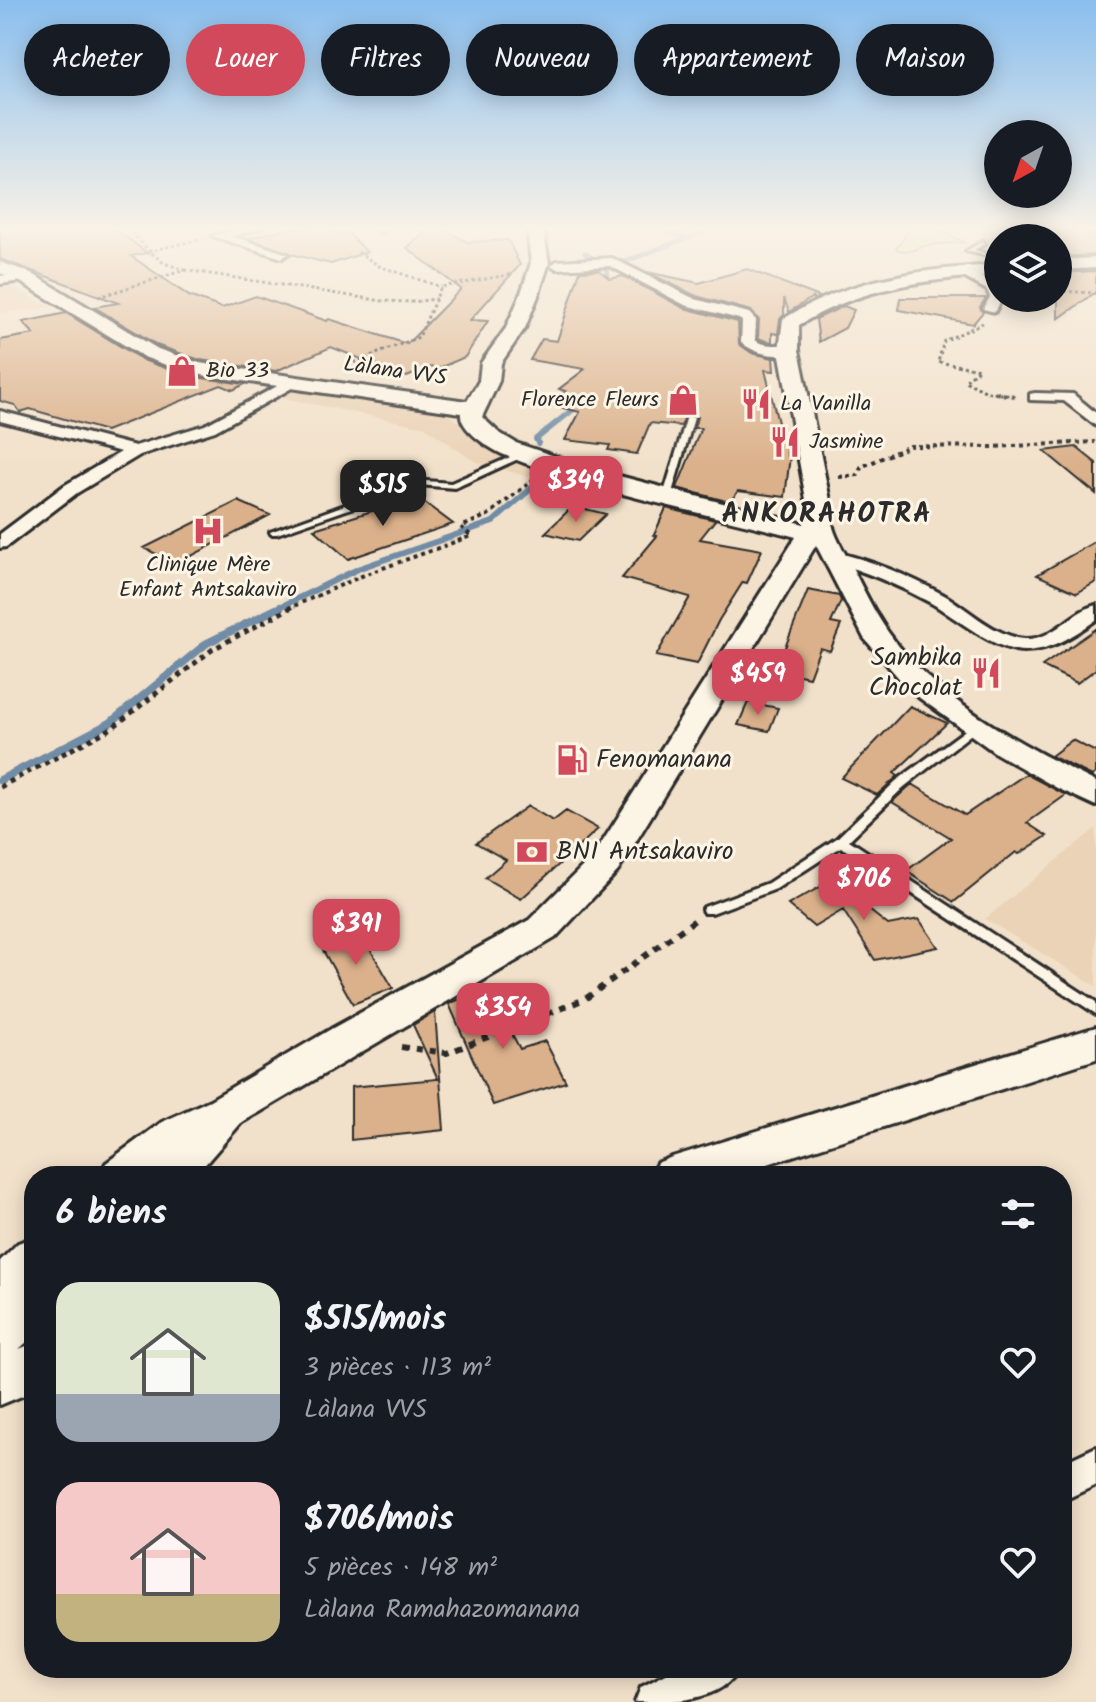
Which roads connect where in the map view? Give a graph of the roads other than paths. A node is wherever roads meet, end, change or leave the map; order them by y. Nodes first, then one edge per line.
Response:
1 (76, 307) edge
2 (523, 307) edge
3 (542, 307) edge
4 (713, 307) edge
5 (811, 307) edge
6 (789, 350) junction
7 (294, 381) junction
8 (489, 381) junction
9 (1035, 397) road end
10 (473, 408) junction
11 (0, 416) edge
12 (690, 418) dead end
13 (1096, 421) edge
14 (135, 451) junction
15 (525, 454) junction
16 (815, 489) junction
17 (667, 496) junction
18 (717, 505) junction
19 (274, 532) dead end
20 (810, 537) junction
21 (0, 543) edge
22 (835, 557) junction
23 (1096, 611) edge
24 (975, 726) junction
25 (1096, 795) edge
26 (841, 841) junction
27 (708, 910) road end
28 (1096, 1009) edge
29 (1096, 1043) edge
30 (226, 1111) junction
31 (132, 1166) edge
32 (177, 1166) edge
33 (704, 1166) edge
34 (24, 1268) edge
35 (0, 1293) edge
36 (24, 1314) edge
37 (0, 1335) edge
38 (24, 1371) edge
39 (0, 1381) edge
40 (1096, 1465) edge
41 (1072, 1478) edge
42 (700, 1678) edge
43 (656, 1702) edge

1 - 7 main road, Làlana VVS
2 - 8 main road
3 - 8 main road
4 - 6 street
5 - 6 main road
6 - 16 main road
7 - 10 main road, Làlana VVS
7 - 14 street
8 - 10 main road
9 - 13 street
10 - 15 main road
11 - 14 street
12 - 17 lane
14 - 21 street
15 - 17 main road
15 - 19 lane
16 - 18 main road
16 - 20 main road
17 - 18 main road
17 - 20 main road
18 - 20 main road
20 - 22 main road
20 - 30 main road
22 - 23 street
22 - 24 main road
24 - 25 main road
24 - 26 lane
26 - 27 lane
26 - 28 lane
29 - 33 main road
30 - 31 main road
30 - 32 main road
34 - 35 main road
36 - 37 main road
38 - 39 main road
40 - 41 street
42 - 43 street

